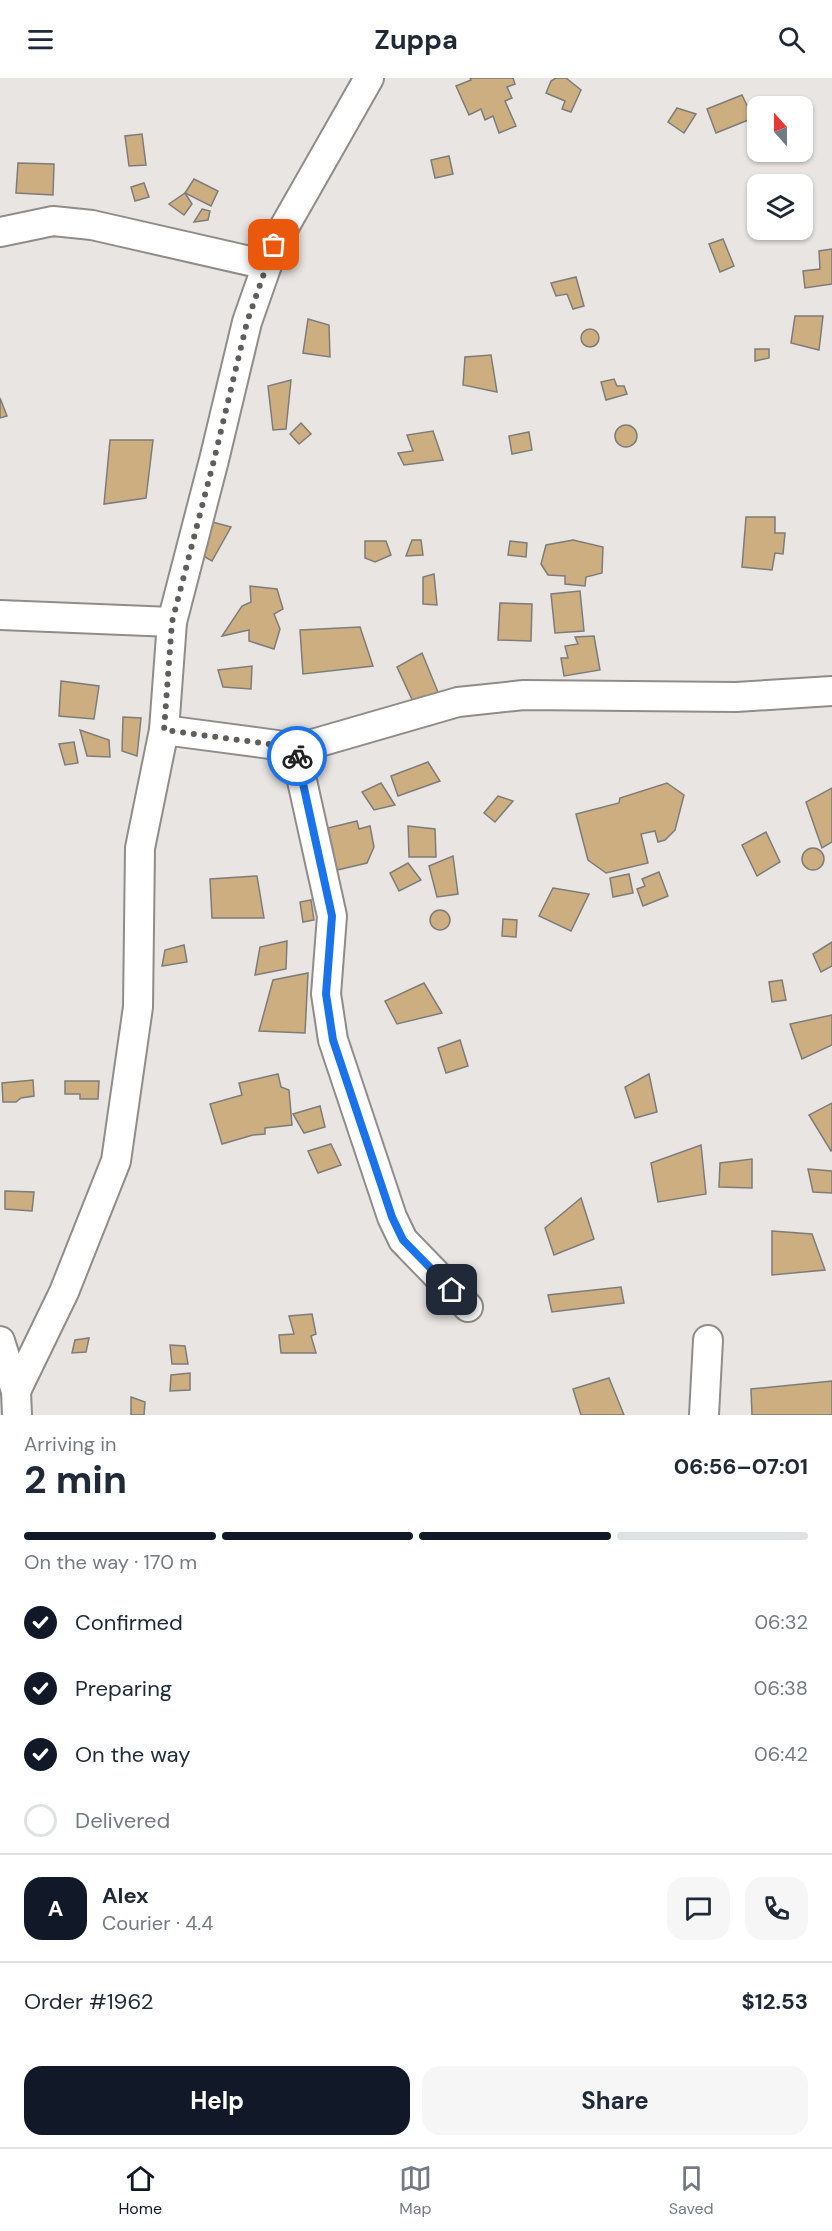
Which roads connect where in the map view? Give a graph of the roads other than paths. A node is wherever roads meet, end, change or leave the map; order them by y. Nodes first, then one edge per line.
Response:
1 (369, 78) edge
2 (0, 232) edge
3 (267, 265) junction
4 (0, 615) edge
5 (172, 622) junction
6 (832, 691) edge
7 (164, 730) junction
8 (295, 749) junction
9 (468, 1307) dead end
10 (708, 1340) dead end
11 (0, 1341) edge
12 (17, 1403) edge
13 (705, 1415) edge

1 - 3 street
2 - 3 street
3 - 5 street
4 - 5 street
5 - 7 street
6 - 8 street
7 - 8 street
7 - 12 street
8 - 9 street
10 - 13 street
11 - 12 street

